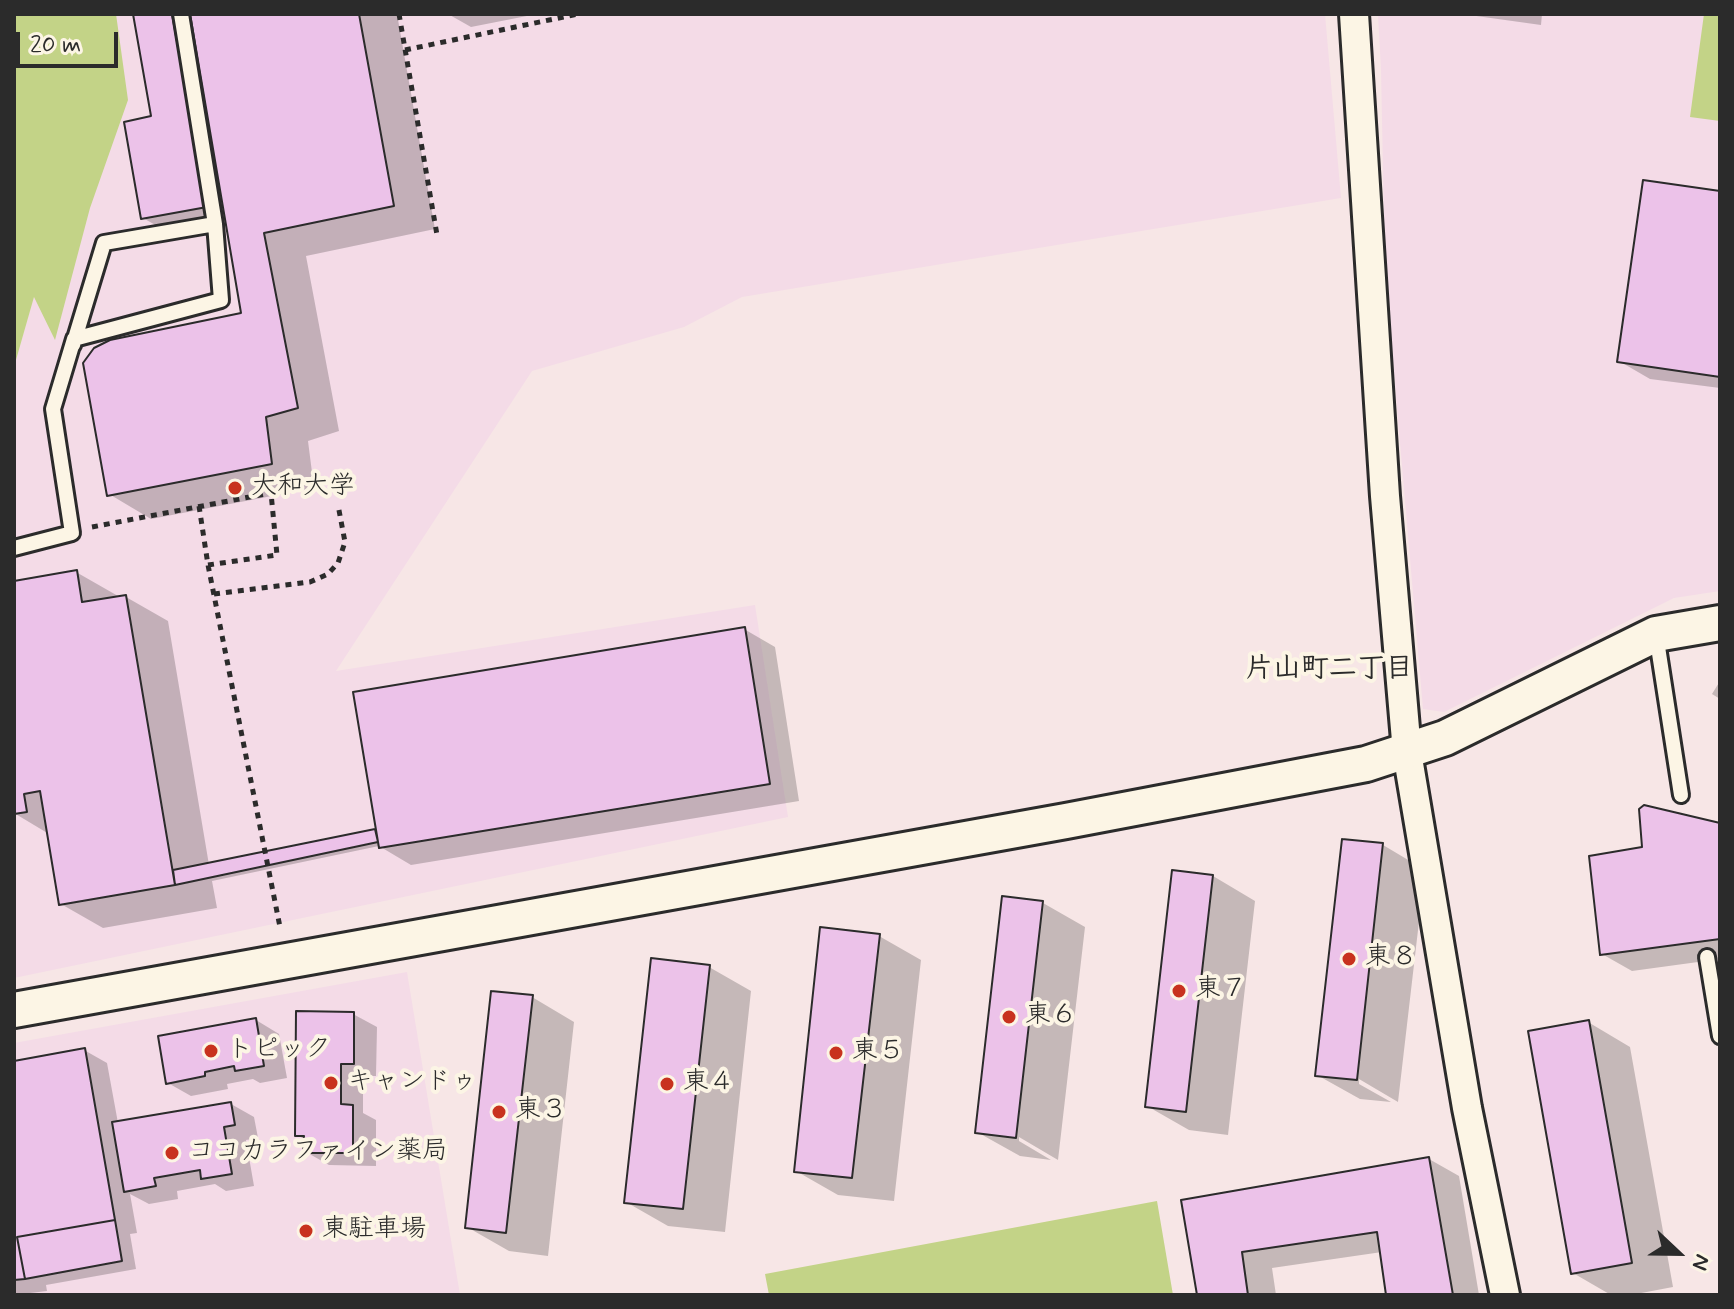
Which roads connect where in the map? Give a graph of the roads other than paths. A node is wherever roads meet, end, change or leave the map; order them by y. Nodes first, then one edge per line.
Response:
1 (181, 14) edge
2 (1354, 14) edge
3 (215, 224) junction
4 (73, 345) junction
5 (14, 548) edge
6 (1720, 623) edge
7 (1656, 634) junction
8 (1407, 752) junction
9 (1681, 795) dead end
10 (1707, 957) dead end
11 (15, 1005) edge
12 (1720, 1036) edge
13 (1505, 1295) edge

1 - 3 lane
2 - 8 street
3 - 4 lane
3 - 4 lane
4 - 5 lane
6 - 7 street
7 - 8 street
7 - 9 lane
8 - 11 street
8 - 13 street
10 - 12 lane

